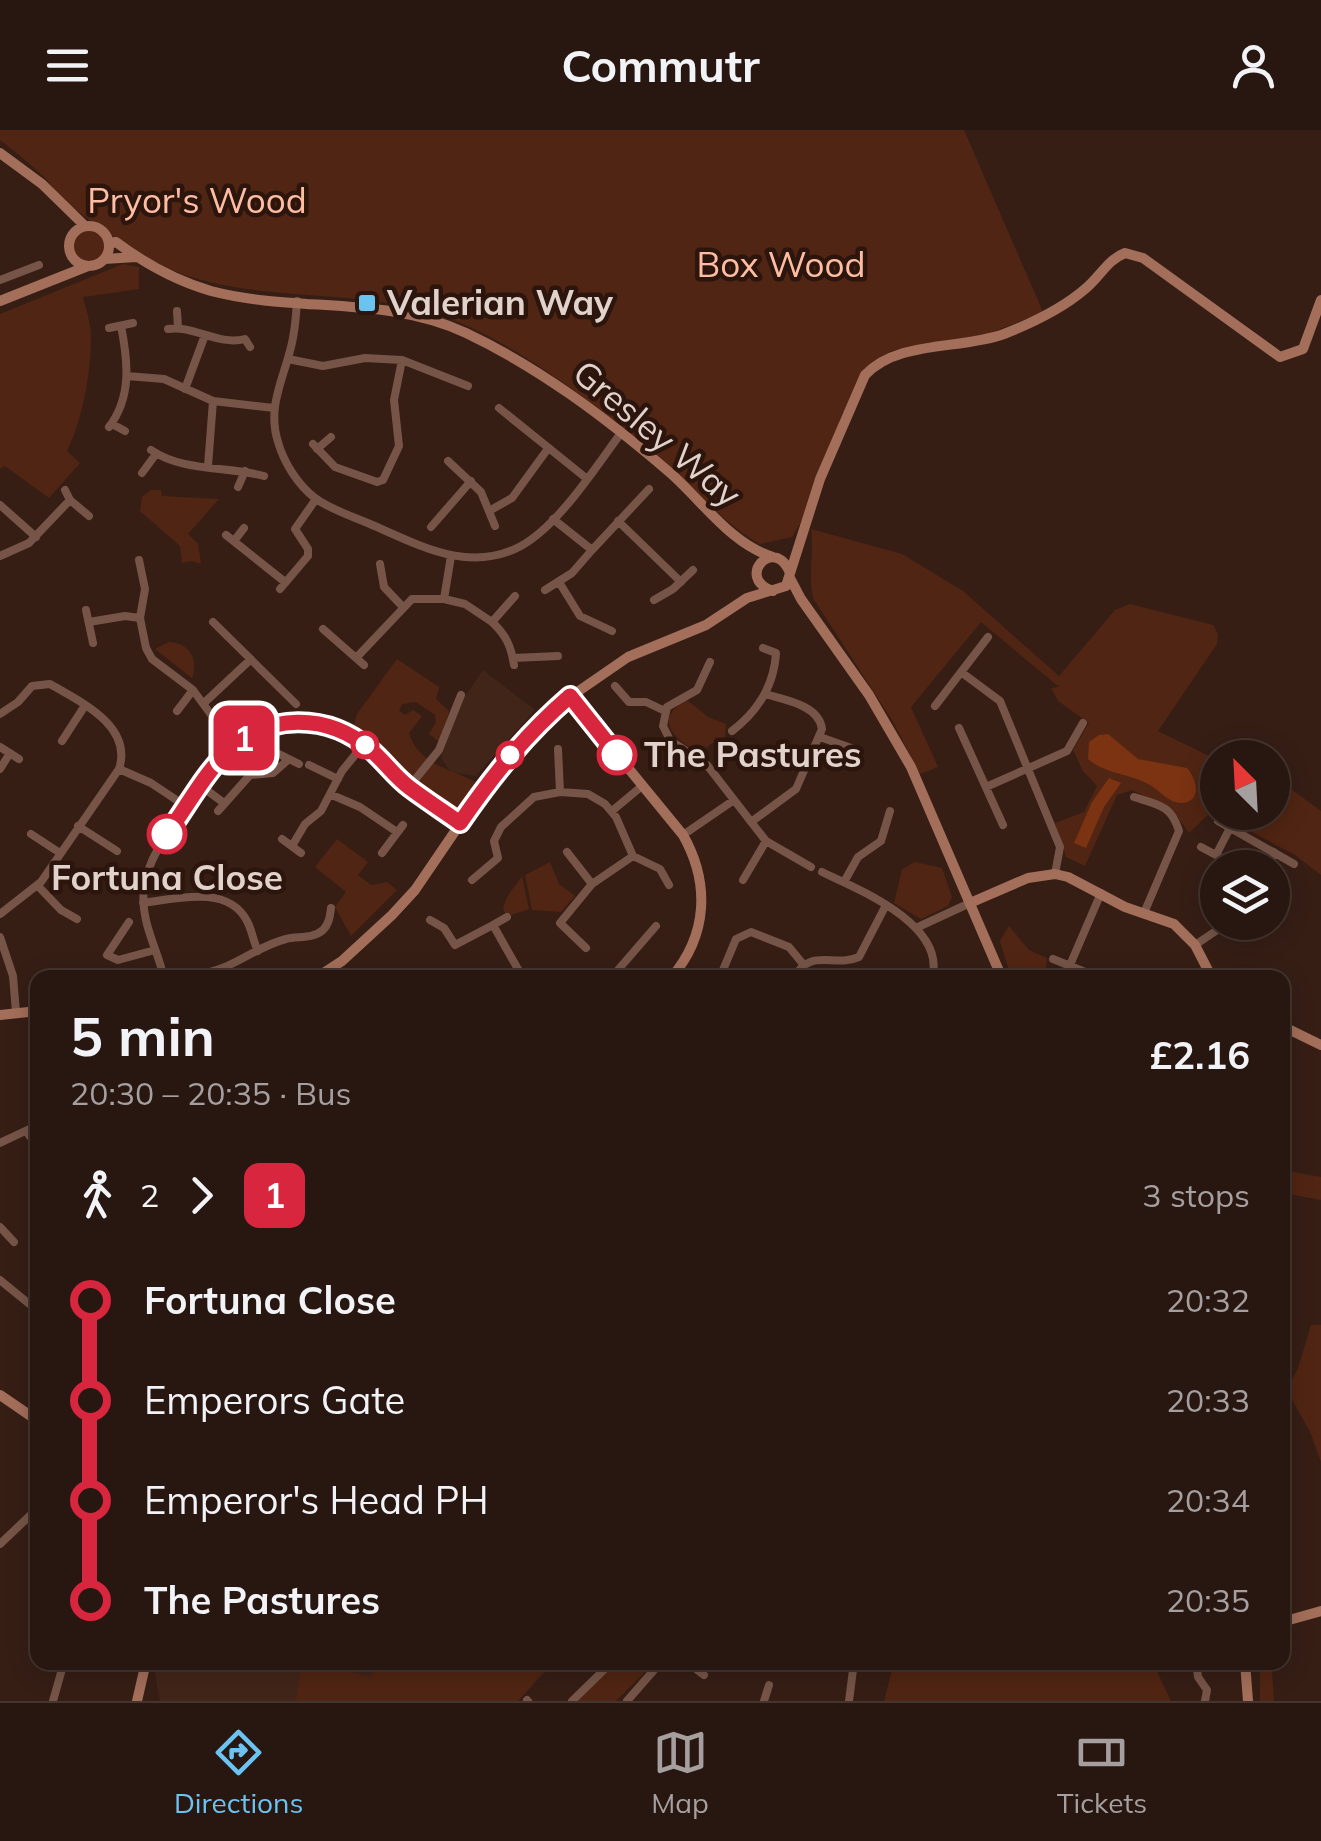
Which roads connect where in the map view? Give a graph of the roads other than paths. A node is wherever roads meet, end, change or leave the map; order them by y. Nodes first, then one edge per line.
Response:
1 (0, 154) edge
2 (62, 206) junction
3 (85, 226) junction
4 (72, 234) junction
5 (109, 243) junction
6 (70, 252) junction
7 (136, 257) junction
8 (104, 259) junction
9 (39, 265) dead end
10 (89, 266) junction
11 (56, 279) junction
12 (0, 280) edge
13 (1321, 300) edge
14 (0, 301) edge
15 (297, 302) junction
16 (177, 311) dead end
17 (133, 323) dead end
18 (121, 326) junction
19 (109, 328) dead end
20 (205, 336) junction
21 (248, 339) dead end
22 (288, 359) junction
23 (402, 360) junction
24 (127, 376) junction
25 (185, 389) junction
26 (457, 398) dead end
27 (213, 401) junction
28 (274, 408) junction
29 (498, 408) dead end
30 (126, 431) dead end
31 (622, 433) junction
32 (330, 437) dead end
33 (547, 450) junction
34 (448, 461) dead end
35 (208, 466) junction
36 (245, 471) junction
37 (142, 474) dead end
38 (264, 476) dead end
39 (586, 478) junction
40 (471, 482) junction
41 (238, 487) dead end
42 (649, 489) dead end
43 (64, 490) dead end
44 (630, 492) dead end
45 (316, 499) junction
46 (70, 500) junction
47 (639, 500) junction
48 (0, 506) edge
49 (430, 511) dead end
50 (489, 511) junction
51 (90, 516) dead end
52 (438, 519) junction
53 (553, 520) junction
54 (618, 521) junction
55 (495, 526) dead end
56 (431, 527) dead end
57 (244, 528) dead end
58 (36, 538) junction
59 (743, 543) junction
60 (798, 544) junction
61 (592, 550) junction
62 (0, 556) edge
63 (451, 556) junction
64 (774, 557) junction
65 (380, 564) dead end
66 (137, 566) dead end
67 (693, 570) dead end
68 (756, 573) junction
69 (790, 576) junction
70 (559, 582) junction
71 (680, 582) junction
72 (544, 590) dead end
73 (776, 591) junction
74 (515, 596) dead end
75 (747, 598) junction
76 (444, 600) junction
77 (654, 600) dead end
78 (801, 600) junction
79 (402, 606) junction
80 (86, 610) dead end
81 (607, 614) dead end
82 (140, 618) junction
83 (89, 622) junction
84 (213, 622) dead end
85 (492, 622) junction
86 (323, 629) dead end
87 (988, 637) dead end
88 (92, 643) dead end
89 (764, 648) dead end
90 (558, 656) dead end
91 (250, 660) junction
92 (710, 662) dead end
93 (962, 672) junction
94 (615, 686) dead end
95 (193, 690) junction
96 (765, 694) junction
97 (461, 695) dead end
98 (570, 696) junction
99 (204, 704) junction
100 (296, 704) dead end
101 (84, 706) junction
102 (936, 706) dead end
103 (177, 711) dead end
104 (665, 712) junction
105 (0, 714) edge
106 (1083, 723) dead end
107 (959, 728) dead end
108 (732, 732) dead end
109 (820, 737) junction
110 (62, 742) dead end
111 (364, 744) junction
112 (234, 746) junction
113 (0, 747) edge
114 (558, 749) dead end
115 (854, 749) dead end
116 (10, 753) junction
117 (279, 754) dead end
118 (19, 759) dead end
119 (288, 760) junction
120 (0, 769) edge
121 (119, 769) junction
122 (1029, 769) junction
123 (338, 779) junction
124 (201, 786) junction
125 (642, 786) junction
126 (409, 787) junction
127 (986, 788) junction
128 (560, 792) junction
129 (332, 795) junction
130 (1134, 798) dead end
131 (734, 800) junction
132 (187, 807) junction
133 (890, 811) dead end
134 (612, 812) junction
135 (750, 822) junction
136 (460, 823) junction
137 (78, 826) junction
138 (1003, 826) dead end
139 (1234, 830) edge
140 (31, 834) dead end
141 (683, 835) junction
142 (282, 839) dead end
143 (766, 841) junction
144 (292, 846) junction
145 (1201, 847) dead end
146 (1207, 850) edge
147 (1270, 850) edge
148 (117, 851) dead end
149 (510, 852) dead end
150 (567, 852) dead end
151 (60, 853) junction
152 (301, 853) dead end
153 (382, 853) dead end
154 (633, 856) junction
155 (498, 858) junction
156 (1290, 862) edge
157 (1294, 864) dead end
158 (811, 867) dead end
159 (822, 872) dead end
160 (1055, 874) junction
161 (472, 880) dead end
162 (743, 880) dead end
163 (844, 882) junction
164 (592, 884) junction
165 (38, 885) junction
166 (669, 885) dead end
167 (180, 888) dead end
168 (1100, 894) junction
169 (181, 899) junction
170 (143, 903) junction
171 (970, 903) junction
172 (886, 905) junction
173 (331, 908) dead end
174 (1144, 913) junction
175 (0, 914) edge
176 (550, 914) dead end
177 (507, 917) dead end
178 (77, 918) dead end
179 (430, 920) dead end
180 (130, 922) dead end
181 (560, 923) junction
182 (492, 925) junction
183 (656, 926) dead end
184 (916, 928) junction
185 (0, 937) edge
186 (1202, 940) edge
187 (455, 945) junction
188 (1195, 945) junction
189 (586, 948) dead end
190 (155, 950) junction
191 (258, 950) junction
192 (3, 951) edge
193 (461, 956) dead end
194 (1053, 960) dead end
195 (804, 964) junction
196 (1070, 965) junction
197 (161, 970) edge
198 (220, 970) edge
199 (328, 970) edge
200 (519, 970) edge
201 (617, 970) edge
202 (677, 970) edge
203 (723, 970) dead end
204 (800, 970) edge
205 (932, 970) edge
206 (999, 970) edge
207 (1082, 970) edge
208 (1208, 970) edge
209 (30, 1011) edge
210 (16, 1012) junction
211 (0, 1015) edge
212 (1290, 1030) edge
213 (1306, 1038) junction
214 (1321, 1045) edge
215 (1299, 1049) dead end
216 (30, 1129) edge
217 (26, 1131) junction
218 (30, 1136) edge
219 (0, 1143) edge
220 (0, 1227) edge
221 (14, 1242) dead end
222 (0, 1280) edge
223 (30, 1304) edge
224 (0, 1395) edge
225 (30, 1416) edge
226 (30, 1516) edge
227 (0, 1544) edge
228 (1321, 1611) edge
229 (1290, 1620) edge
230 (62, 1670) edge
231 (144, 1670) edge
232 (604, 1670) edge
233 (654, 1670) edge
234 (697, 1670) edge
235 (853, 1670) edge
236 (1197, 1670) edge
237 (1246, 1670) edge
238 (704, 1675) dead end
239 (1216, 1682) dead end
240 (768, 1685) dead end
241 (1207, 1690) junction
242 (53, 1701) edge
243 (137, 1701) edge
244 (572, 1701) edge
245 (627, 1701) edge
246 (764, 1701) edge
247 (848, 1701) edge
248 (1205, 1701) edge
249 (1248, 1701) edge

1 - 2 street
2 - 3 street
2 - 4 street
3 - 4 street
3 - 5 street
4 - 6 street
5 - 7 street, Gresley Way
5 - 8 street
6 - 10 street
6 - 11 street
7 - 8 street
7 - 15 street, Gresley Way
8 - 10 street
9 - 12 street
10 - 11 street
11 - 14 street
13 - 60 street
15 - 22 street
15 - 31 street, Gresley Way
16 - 20 street
17 - 18 street
18 - 19 street
18 - 24 street
20 - 21 street
20 - 25 street
22 - 23 street
22 - 28 street
23 - 26 street
23 - 32 street
24 - 25 street
24 - 30 street
25 - 27 street
27 - 28 street
27 - 35 street
28 - 45 street
29 - 33 street
31 - 39 street
31 - 59 street, Gresley Way
33 - 39 street
33 - 50 street
34 - 40 street
35 - 36 street
35 - 37 street
36 - 38 street
36 - 41 street
39 - 53 street
40 - 50 street
40 - 52 street
42 - 47 street
43 - 46 street
44 - 47 street
45 - 57 street
45 - 63 street
46 - 51 street
46 - 58 street
47 - 54 street
48 - 58 street
49 - 52 street
50 - 55 street
52 - 56 street
53 - 61 street
53 - 63 street
54 - 61 street
54 - 71 street
58 - 62 street
59 - 64 street, Gresley Way
59 - 68 street, Gresley Way
60 - 64 street
60 - 69 street
61 - 70 street
63 - 76 street
64 - 68 street
64 - 69 street
65 - 79 street
66 - 82 street
67 - 71 street
68 - 73 street
68 - 75 street
69 - 73 street
69 - 78 street
70 - 72 street
70 - 81 street
71 - 77 street
73 - 75 street
73 - 78 street
74 - 85 street
75 - 98 street
76 - 79 street
76 - 85 street
78 - 171 street
79 - 86 street
80 - 83 street
82 - 83 street
82 - 95 street
83 - 88 street
84 - 91 street
85 - 90 street
87 - 93 street
89 - 96 street
91 - 99 street
91 - 100 street
92 - 104 street
93 - 102 street
93 - 122 street
94 - 104 street
95 - 99 street
95 - 103 street
96 - 108 street
96 - 109 street
97 - 126 street
98 - 125 street
98 - 136 street
99 - 112 street
101 - 105 street
101 - 110 street
101 - 121 street
104 - 131 street
106 - 122 street
107 - 127 street
109 - 115 street
109 - 135 street
111 - 112 street
111 - 123 street
111 - 126 street
112 - 124 street
113 - 116 street
114 - 128 street
116 - 118 street
116 - 120 street
117 - 119 street
119 - 123 street
119 - 124 street
121 - 132 street
121 - 137 street
122 - 127 street
122 - 160 street
123 - 129 street
124 - 132 street
125 - 134 street
125 - 141 street
126 - 136 street
127 - 138 street
128 - 134 street
128 - 155 street
129 - 144 street
129 - 153 street
130 - 174 street
131 - 135 street
131 - 141 street
132 - 170 street
133 - 163 street
134 - 154 street
135 - 143 street
136 - 199 street
137 - 148 street
137 - 151 street
139 - 147 street
140 - 151 street
141 - 202 street
142 - 144 street
143 - 158 street
143 - 162 street
144 - 152 street
145 - 146 street
149 - 155 street
150 - 164 street
151 - 165 street
154 - 164 street
154 - 166 street
155 - 161 street
156 - 157 street
159 - 163 street
160 - 168 street
160 - 171 street
163 - 172 street
164 - 181 street
165 - 175 street
165 - 178 street
167 - 169 street
168 - 174 street
168 - 196 street
169 - 170 street
169 - 191 street
170 - 190 street
171 - 184 street
171 - 206 street
172 - 184 street
172 - 195 street
173 - 191 street
174 - 188 street
176 - 181 street
177 - 182 street
179 - 187 street
180 - 190 street
181 - 189 street
182 - 187 street
182 - 200 street
183 - 201 street
184 - 205 street
185 - 192 street
186 - 188 street
187 - 193 street
188 - 208 street
190 - 197 street
191 - 198 street
192 - 210 street
194 - 196 street
195 - 203 street
195 - 204 street
196 - 207 street
209 - 210 street
210 - 211 street
212 - 213 street
213 - 214 street
213 - 215 street
216 - 217 street
217 - 218 street
217 - 219 street
220 - 221 street
222 - 223 street
224 - 225 street
226 - 227 street
228 - 229 street
230 - 242 street
231 - 243 street
232 - 244 street
233 - 245 street
234 - 238 street
235 - 247 street
236 - 241 street
237 - 249 street
239 - 241 street
240 - 246 street
241 - 248 street

